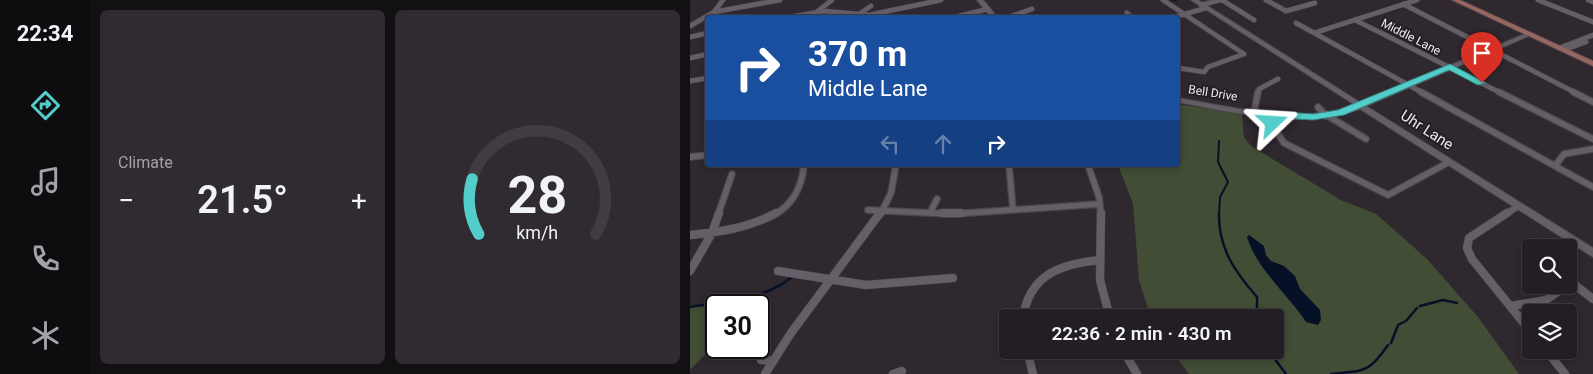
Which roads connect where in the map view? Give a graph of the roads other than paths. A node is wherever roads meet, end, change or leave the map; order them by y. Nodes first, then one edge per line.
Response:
1 (724, 0) edge
2 (778, 0) edge
3 (832, 0) edge
4 (941, 0) edge
5 (983, 0) edge
6 (1163, 0) edge
7 (1194, 0) edge
8 (1221, 0) edge
9 (1266, 0) edge
10 (1310, 0) edge
11 (1417, 0) edge
12 (1455, 0) edge
13 (1538, 0) edge
14 (1588, 0) edge
15 (1593, 2) edge
16 (1403, 4) junction
17 (871, 6) dead end
18 (1204, 6) junction
19 (988, 9) junction
20 (1032, 9) dead end
21 (818, 11) junction
22 (714, 12) junction
23 (1127, 13) dead end
24 (1184, 14) junction
25 (709, 15) edge
26 (799, 15) edge
27 (851, 15) edge
28 (857, 15) edge
29 (866, 15) edge
30 (963, 15) edge
31 (993, 15) edge
32 (1015, 15) edge
33 (1129, 15) edge
34 (1180, 15) edge
35 (705, 17) edge
36 (1254, 20) dead end
37 (1355, 20) junction
38 (1593, 22) edge
39 (1296, 23) dead end
40 (690, 26) edge
41 (1314, 33) junction
42 (705, 34) edge
43 (1529, 34) junction
44 (1593, 35) edge
45 (690, 37) edge
46 (1593, 40) edge
47 (1559, 48) junction
48 (1491, 50) junction
49 (705, 55) edge
50 (690, 58) edge
51 (1593, 64) edge
52 (1450, 67) junction
53 (1180, 68) edge
54 (705, 78) edge
55 (1278, 79) dead end
56 (690, 81) edge
57 (1408, 85) junction
58 (1180, 100) edge
59 (1593, 102) edge
60 (1360, 106) junction
61 (1318, 107) dead end
62 (1254, 112) junction
63 (1274, 114) junction
64 (1327, 116) junction
65 (1366, 139) dead end
66 (1593, 139) edge
67 (1593, 149) edge
68 (705, 155) edge
69 (690, 157) edge
70 (1449, 162) junction
71 (1555, 166) junction
72 (804, 167) edge
73 (896, 167) edge
74 (1009, 167) edge
75 (1089, 167) edge
76 (732, 174) dead end
77 (1593, 187) edge
78 (937, 199) dead end
79 (1100, 204) junction
80 (1518, 206) junction
81 (868, 210) dead end
82 (882, 210) junction
83 (1012, 210) junction
84 (930, 213) junction
85 (712, 233) junction
86 (690, 235) edge
87 (1593, 253) edge
88 (1100, 260) junction
89 (690, 271) edge
90 (778, 271) dead end
91 (953, 278) dead end
92 (831, 279) junction
93 (1577, 288) edge
94 (1554, 294) edge
95 (1593, 299) edge
96 (1511, 306) junction
97 (1024, 309) edge
98 (1108, 309) edge
99 (1522, 320) edge
100 (1030, 359) edge
101 (1128, 359) edge
102 (1553, 359) edge
103 (761, 360) dead end
104 (773, 360) junction
105 (902, 371) dead end
106 (765, 374) edge
107 (893, 374) edge
108 (1033, 374) edge
109 (1137, 374) edge
110 (1565, 374) edge

1 - 22 street
2 - 22 street
3 - 21 street
4 - 29 street
5 - 19 street
6 - 24 street
7 - 18 street, Uhr Lane
8 - 18 street
8 - 36 street
9 - 10 street
11 - 16 street
12 - 43 main road
13 - 38 street
14 - 15 street
16 - 37 street
16 - 48 street
17 - 28 street
18 - 24 street
18 - 60 street, Uhr Lane
19 - 30 street
19 - 31 street
20 - 32 street
21 - 26 street
21 - 27 street
22 - 25 street
23 - 33 street
24 - 34 street
24 - 53 street
35 - 40 street
37 - 41 street
37 - 52 street, Middle Lane
39 - 41 street
41 - 57 street
42 - 45 street
43 - 47 main road
43 - 48 street, Bell Drive
44 - 47 street
46 - 47 street
47 - 51 main road
48 - 52 street, Bell Drive
48 - 59 street
49 - 50 street
52 - 57 street, Bell Drive
52 - 66 street, Middle Lane
54 - 56 street
55 - 62 street
57 - 60 street, Bell Drive
57 - 71 street
58 - 62 street, Bell Drive
60 - 64 street, Bell Drive
60 - 70 street, Uhr Lane
61 - 64 street
62 - 63 street, Bell Drive
63 - 64 street, Bell Drive
63 - 70 street
64 - 65 street
67 - 71 street
68 - 69 street
70 - 80 street, Uhr Lane
71 - 77 street
72 - 85 street
73 - 82 street
74 - 83 street
75 - 79 street
76 - 85 street
78 - 84 street
79 - 83 street
79 - 88 street
80 - 87 street, Uhr Lane
80 - 96 street
81 - 82 street
82 - 84 street
82 - 92 street
83 - 84 street
85 - 86 street
85 - 89 street
88 - 97 street
88 - 98 street
90 - 92 street
91 - 92 street
92 - 104 street
93 - 95 street
94 - 96 street
96 - 99 street
100 - 108 street
101 - 109 street
102 - 110 street
103 - 104 street
104 - 106 street
105 - 107 street

